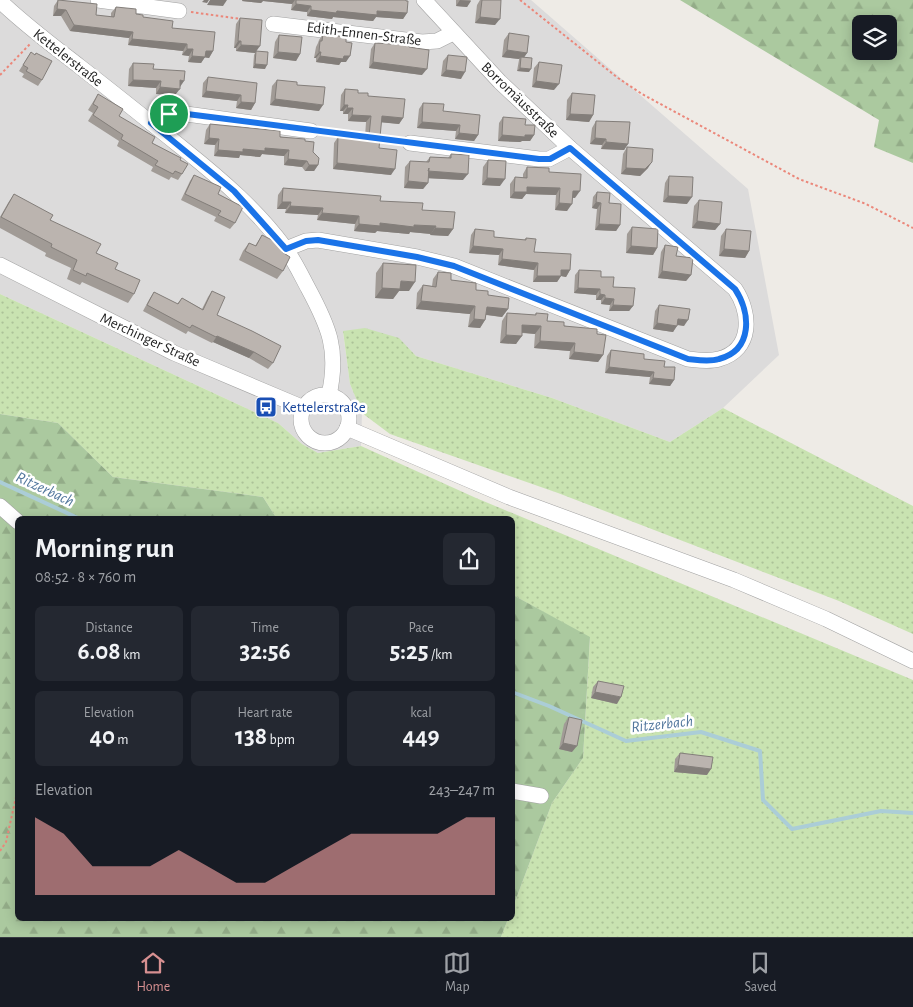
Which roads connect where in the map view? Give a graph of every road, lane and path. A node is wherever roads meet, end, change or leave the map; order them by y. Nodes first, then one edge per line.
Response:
1 (98, 0) edge
2 (424, 0) edge
3 (520, 0) edge
4 (4, 2) edge
5 (179, 11) joint
6 (246, 20) edge
7 (273, 24) dead end
8 (453, 33) junction
9 (39, 35) junction
10 (0, 75) edge
11 (151, 123) junction
12 (311, 130) joint
13 (410, 143) joint
14 (570, 148) junction
15 (913, 228) edge
16 (286, 249) junction
17 (0, 265) edge
18 (329, 396) junction
19 (304, 408) junction
20 (347, 428) junction
21 (0, 506) edge
22 (15, 519) edge
23 (913, 661) edge
24 (515, 792) edge
25 (542, 796) dead end
26 (15, 802) edge
27 (0, 852) edge

1 - 5 street
2 - 8 street, Borromäusstraße
3 - 15 path
4 - 9 street, Kettelerstraße
5 - 6 path
7 - 8 street, Edith-Ennen-Straße
8 - 14 street, Borromäusstraße
9 - 10 path
9 - 11 street, Kettelerstraße
11 - 12 street
11 - 16 street, Kettelerstraße
12 - 13 path
13 - 14 street
14 - 16 street, Borromäusstraße
16 - 18 street, Kettelerstraße
17 - 19 street, Merchinger Straße
18 - 19 street
18 - 20 street
19 - 20 street
20 - 23 street
21 - 22 street
24 - 25 street
26 - 27 path

